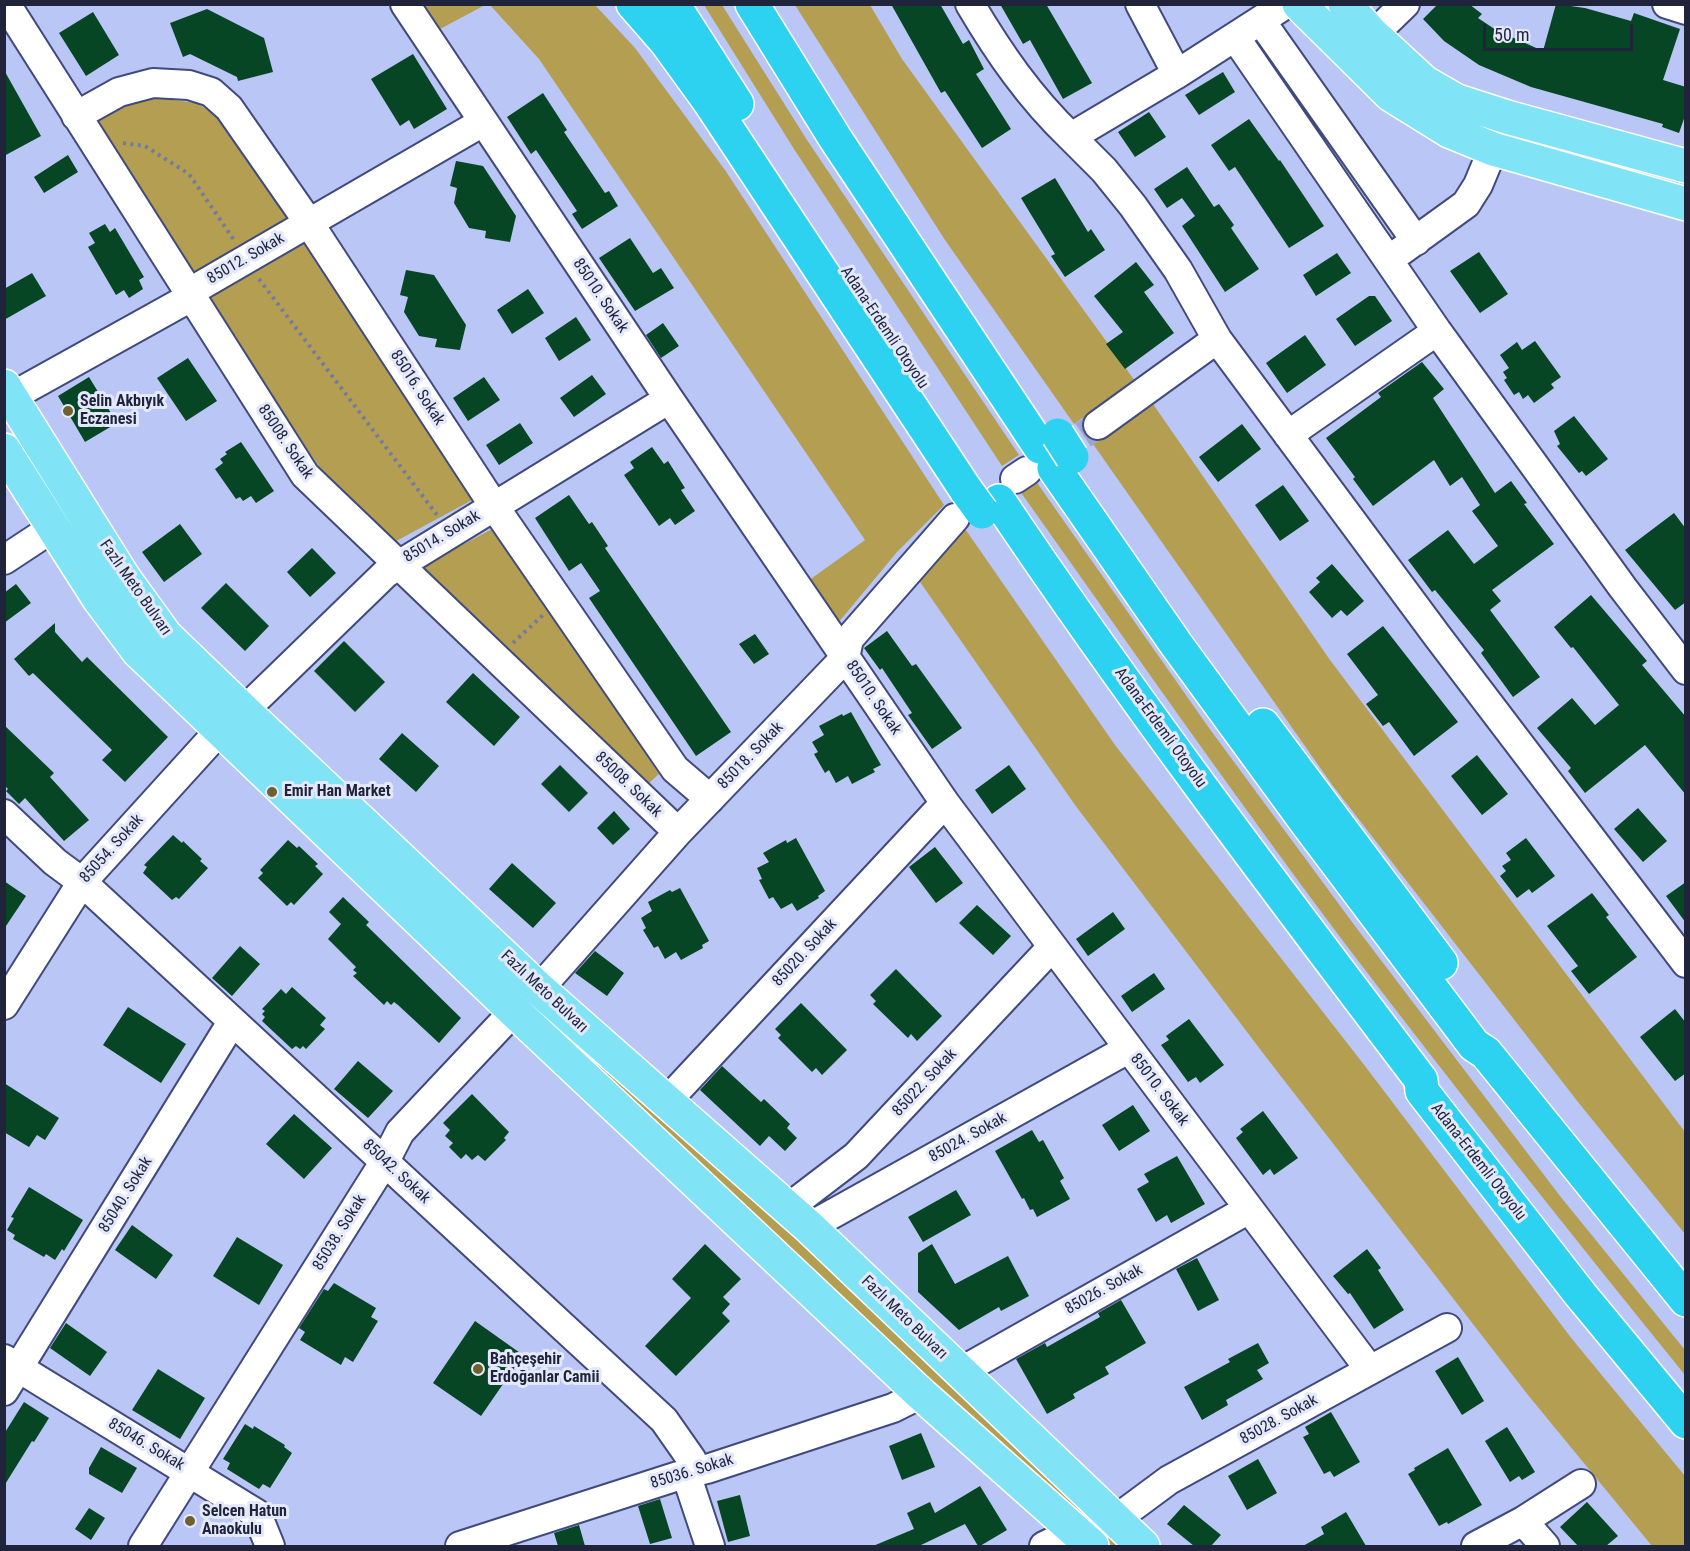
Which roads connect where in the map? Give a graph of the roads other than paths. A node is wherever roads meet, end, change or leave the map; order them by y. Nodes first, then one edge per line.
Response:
1 (6, 4) edge
2 (405, 4) edge
3 (633, 4) edge
4 (673, 4) edge
5 (752, 4) edge
6 (777, 4) edge
7 (970, 4) edge
8 (1140, 4) edge
9 (1286, 4) edge
10 (1299, 4) edge
11 (1345, 4) edge
12 (1405, 4) edge
13 (1667, 4) edge
14 (1686, 10) edge
15 (1261, 21) junction
16 (1373, 34) junction
17 (1235, 37) junction
18 (1177, 74) junction
19 (76, 116) junction
20 (483, 122) junction
21 (1071, 137) junction
22 (1493, 149) junction
23 (1686, 166) edge
24 (1686, 204) edge
25 (309, 223) junction
26 (1416, 241) junction
27 (1389, 258) junction
28 (188, 293) junction
29 (1437, 331) junction
30 (1217, 339) junction
31 (8, 392) edge
32 (669, 399) junction
33 (1098, 424) tunnel mouth
34 (1288, 435) junction
35 (4, 450) edge
36 (1014, 478) junction
37 (494, 506) junction
38 (54, 527) junction
39 (4, 560) edge
40 (397, 565) junction
41 (845, 658) junction
42 (1686, 670) edge
43 (232, 721) junction
44 (710, 799) junction
45 (945, 803) junction
46 (4, 814) edge
47 (678, 832) junction
48 (82, 882) junction
49 (1052, 947) junction
50 (1686, 963) edge
51 (539, 989) junction
52 (4, 1005) edge
53 (514, 1011) junction
54 (232, 1022) junction
55 (1128, 1049) junction
56 (666, 1102) junction
57 (385, 1161) junction
58 (1249, 1209) junction
59 (798, 1217) junction
60 (1686, 1300) edge
61 (1447, 1328) dead end
62 (1370, 1370) junction
63 (9, 1372) edge
64 (960, 1372) junction
65 (921, 1394) junction
66 (1686, 1422) edge
67 (190, 1472) junction
68 (690, 1472) junction
69 (1581, 1484) dead end
70 (1115, 1520) junction
71 (1523, 1521) junction
72 (1083, 1539) edge
73 (143, 1546) edge
74 (270, 1546) edge
75 (460, 1546) edge
76 (710, 1546) edge
77 (1044, 1546) edge
78 (1143, 1546) edge
79 (1476, 1546) edge
80 (1545, 1546) edge

1 - 19 street, 85008. Sokak
2 - 20 street, 85010. Sokak
3 - 36 highway
4 - 36 highway, Adana-Erdemli Otoyolu
5 - 36 highway, Adana-Erdemli Otoyolu
6 - 36 highway
7 - 21 street
8 - 18 street
9 - 15 street
10 - 22 main road
11 - 16 main road
12 - 16 street
13 - 14 street
15 - 17 street
15 - 26 street
16 - 23 main road
17 - 18 street
17 - 27 street
18 - 21 street
19 - 25 street, 85016. Sokak
19 - 28 street, 85008. Sokak
20 - 25 street, 85012. Sokak
20 - 32 street, 85010. Sokak
21 - 30 street
22 - 24 main road
22 - 26 street
25 - 28 street, 85012. Sokak
25 - 37 street, 85016. Sokak
26 - 27 street
27 - 29 street
28 - 31 street, 85012. Sokak
28 - 40 street, 85008. Sokak
29 - 34 street
29 - 42 street
30 - 33 street
30 - 34 street
31 - 43 main road, Fazlı Meto Bulvarı
32 - 37 street, 85014. Sokak
32 - 41 street, 85010. Sokak
34 - 50 street
35 - 38 main road, Fazlı Meto Bulvarı
36 - 41 street, 85018. Sokak
36 - 60 highway
36 - 66 highway, Adana-Erdemli Otoyolu
37 - 40 street, 85014. Sokak
37 - 44 street, 85016. Sokak
38 - 39 street
38 - 43 main road, Fazlı Meto Bulvarı
40 - 43 street, 85014. Sokak
40 - 47 street, 85008. Sokak
41 - 44 street, 85018. Sokak
41 - 45 street, 85010. Sokak
43 - 48 street, 85054. Sokak
43 - 51 main road, Fazlı Meto Bulvarı
43 - 53 main road, Fazlı Meto Bulvarı
44 - 47 street, 85018. Sokak
45 - 49 street, 85010. Sokak
45 - 56 street, 85020. Sokak
46 - 48 street, 85042. Sokak
47 - 51 street, 85018. Sokak
48 - 52 street, 85054. Sokak
48 - 54 street, 85042. Sokak
49 - 55 street, 85010. Sokak
49 - 59 street, 85022. Sokak
51 - 56 main road, Fazlı Meto Bulvarı
53 - 57 street, 85038. Sokak
53 - 65 main road, Fazlı Meto Bulvarı
54 - 57 street, 85042. Sokak
54 - 63 street, 85040. Sokak
55 - 58 street, 85010. Sokak
55 - 59 street, 85024. Sokak
56 - 59 main road, Fazlı Meto Bulvarı
57 - 67 street, 85038. Sokak
57 - 68 street, 85042. Sokak
58 - 62 street, 85010. Sokak
58 - 64 street, 85026. Sokak
59 - 64 main road, Fazlı Meto Bulvarı
61 - 62 street, 85028. Sokak
62 - 70 street, 85028. Sokak
63 - 67 street, 85046. Sokak
64 - 70 main road, Fazlı Meto Bulvarı
65 - 68 street, 85036. Sokak
65 - 72 main road, Fazlı Meto Bulvarı
67 - 73 street, 85038. Sokak
67 - 74 street, 85046. Sokak
68 - 75 street, 85036. Sokak
68 - 76 street, 85042. Sokak
69 - 71 street
70 - 78 main road, Fazlı Meto Bulvarı
71 - 79 street
71 - 80 street
72 - 77 street

